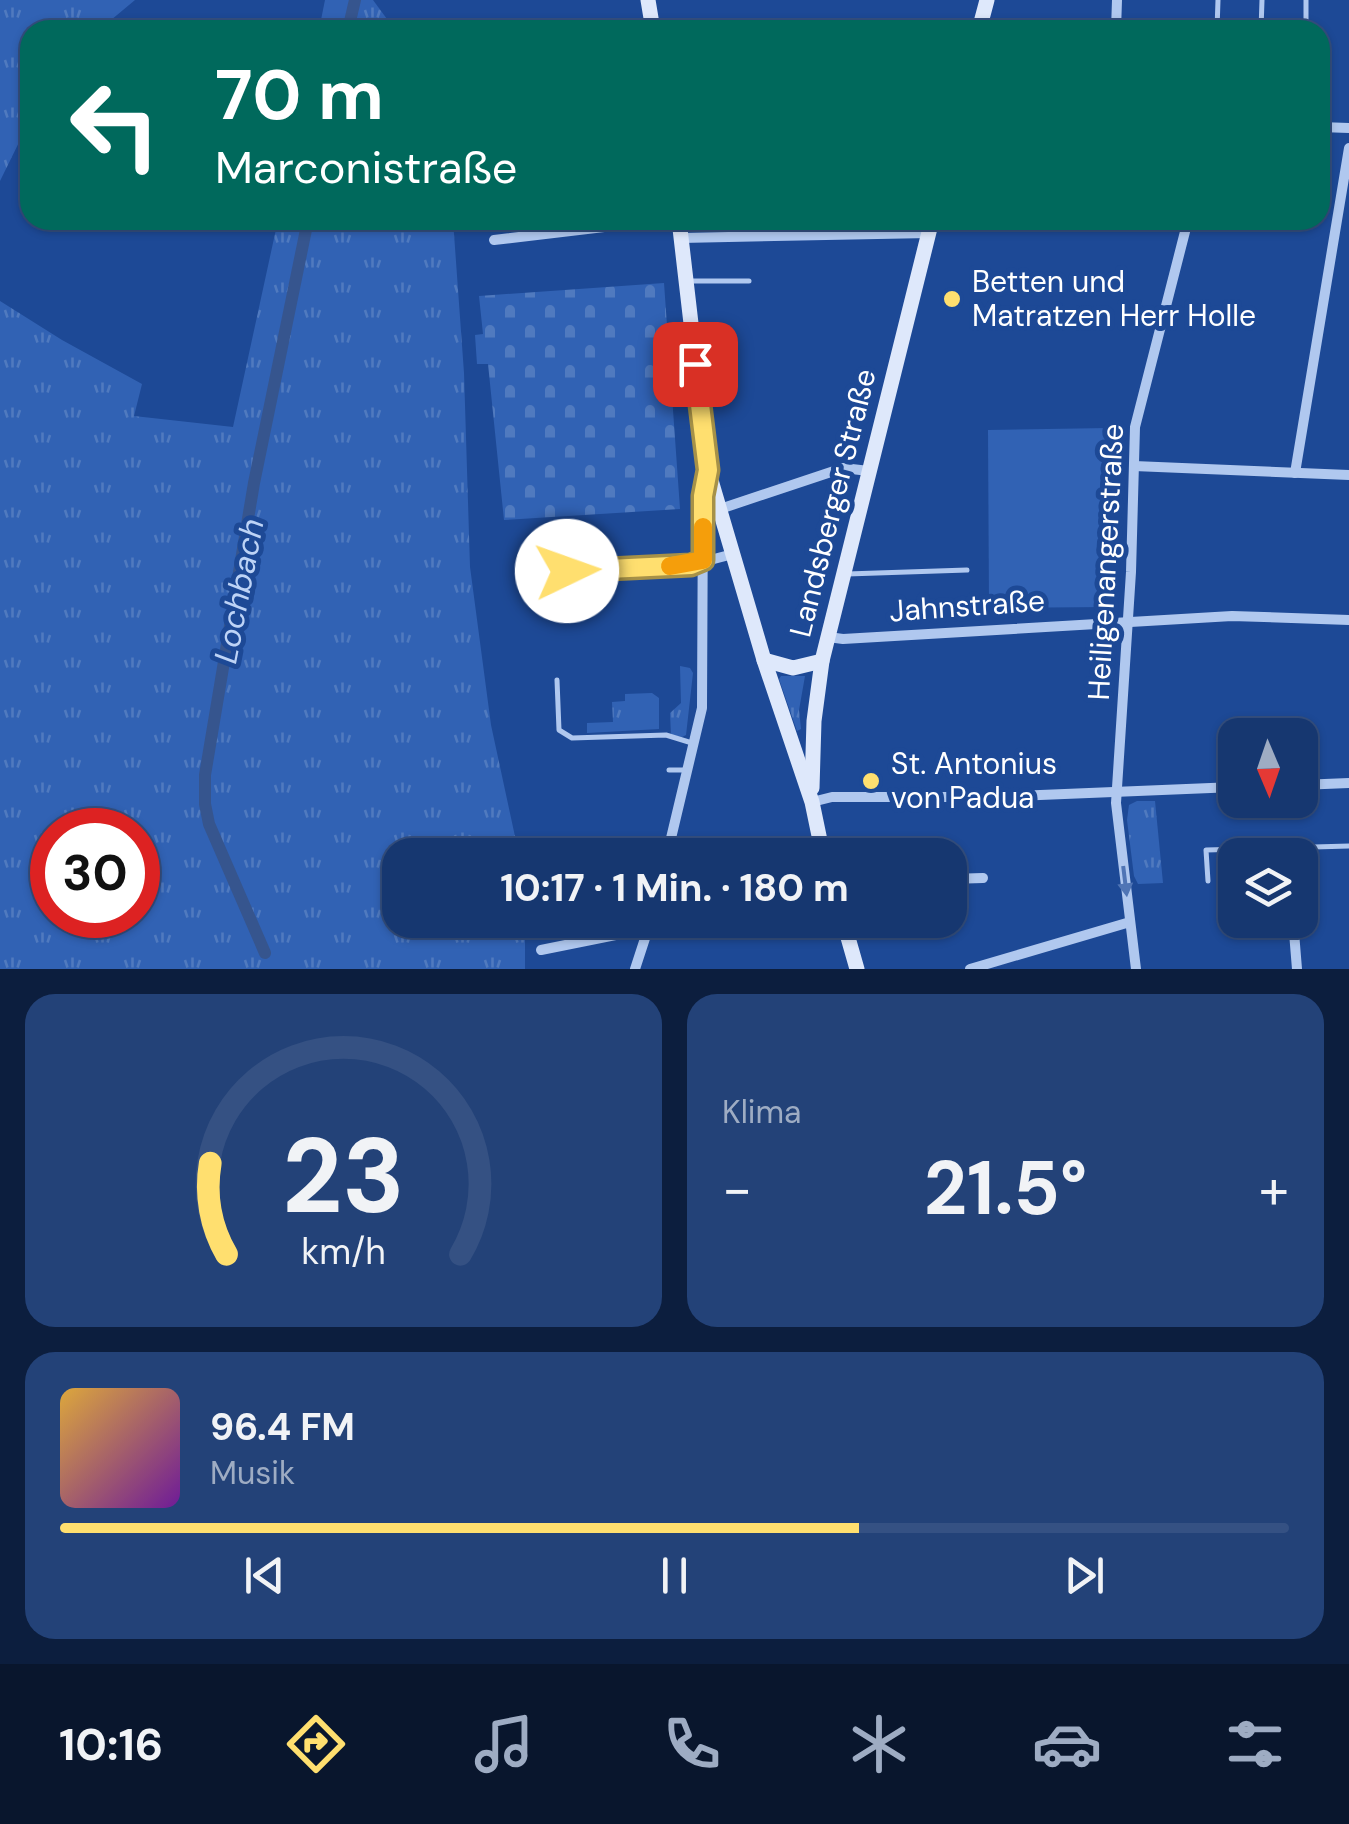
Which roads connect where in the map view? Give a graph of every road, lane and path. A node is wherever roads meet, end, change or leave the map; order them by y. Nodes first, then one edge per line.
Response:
1 (1349, 148) edge
2 (578, 230) edge
3 (680, 230) edge
4 (847, 230) edge
5 (929, 230) edge
6 (1185, 230) edge
7 (681, 238) junction
8 (494, 240) dead end
9 (686, 281) junction
10 (749, 281) dead end
11 (1134, 466) junction
12 (708, 470) junction
13 (869, 472) junction
14 (1295, 473) junction
15 (1349, 475) edge
16 (720, 508) junction
17 (733, 554) junction
18 (703, 560) junction
19 (967, 570) dead end
20 (536, 572) dead end
21 (844, 574) junction
22 (1349, 620) edge
23 (1129, 621) junction
24 (828, 637) junction
25 (764, 660) junction
26 (822, 661) junction
27 (557, 680) dead end
28 (694, 744) junction
29 (670, 770) dead end
30 (688, 770) junction
31 (1349, 783) edge
32 (1318, 784) edge
33 (1218, 788) edge
34 (1116, 792) junction
35 (812, 802) junction
36 (671, 838) edge
37 (820, 838) edge
38 (1349, 846) edge
39 (1318, 849) edge
40 (1218, 850) edge
41 (967, 878) edge
42 (983, 878) dead end
43 (1208, 881) dead end
44 (1130, 922) junction
45 (591, 938) edge
46 (645, 938) edge
47 (848, 938) edge
48 (1295, 938) edge
49 (541, 950) dead end
50 (635, 969) edge
51 (856, 969) edge
52 (970, 969) edge
53 (1136, 969) edge
54 (1297, 969) edge

1 - 14 street
2 - 8 street
3 - 7 main road
4 - 7 street
5 - 13 main road, Landsberger Straße
6 - 11 street, Heiligenangerstraße
7 - 9 main road
9 - 10 lane
9 - 12 main road
11 - 14 street
11 - 23 street, Heiligenangerstraße
12 - 16 main road
12 - 18 street
13 - 16 street
13 - 21 main road, Landsberger Straße
14 - 15 street
16 - 17 main road
17 - 18 street
17 - 25 main road
18 - 20 street
18 - 28 street
19 - 21 lane
21 - 24 main road, Landsberger Straße
22 - 23 street, Jahnstraße
23 - 24 street, Jahnstraße
23 - 34 street, Heiligenangerstraße
24 - 26 main road, Landsberger Straße
25 - 26 main road
25 - 35 main road
26 - 35 main road, Landsberger Straße
27 - 28 lane
28 - 30 street
29 - 30 lane
30 - 36 street
31 - 32 street
33 - 34 street
34 - 35 street
34 -> 44 street, Heiligenangerstraße
35 - 37 main road
38 - 39 lane
40 - 43 lane
41 - 42 street
44 - 52 street
44 - 53 street, Heiligenangerstraße
45 - 49 street
46 - 50 street
47 - 51 main road
48 - 54 street

